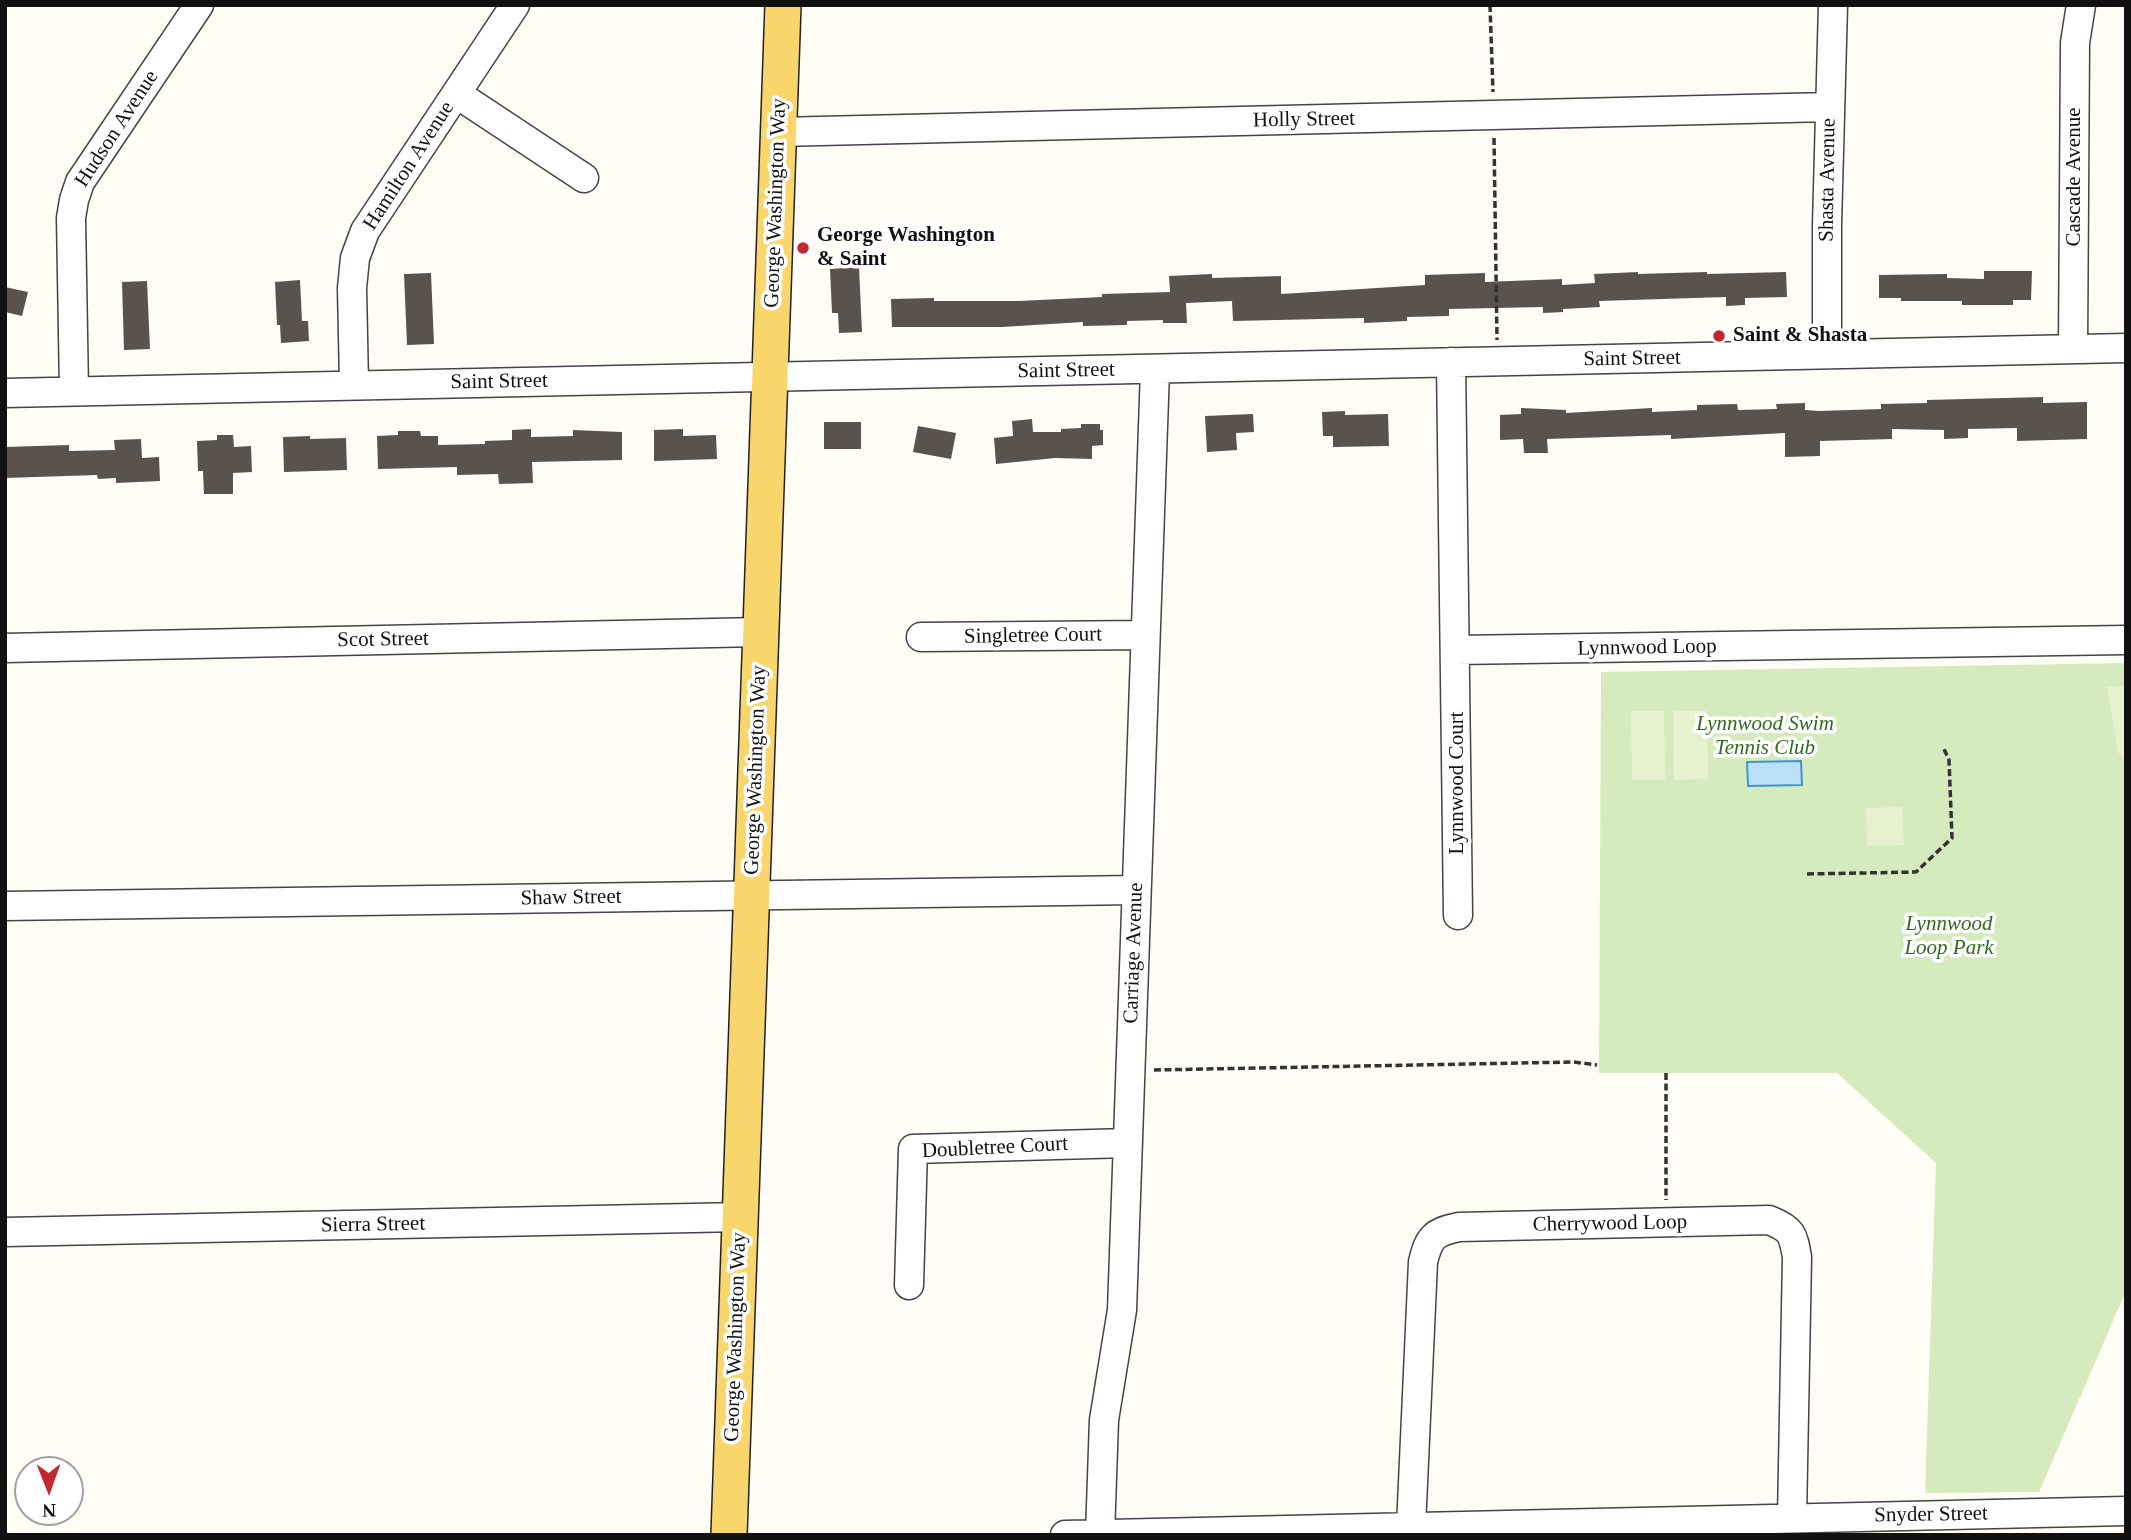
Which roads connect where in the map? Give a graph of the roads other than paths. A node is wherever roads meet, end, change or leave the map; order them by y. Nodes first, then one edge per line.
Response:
1 (199, 5) edge
2 (515, 5) edge
3 (783, 5) edge
4 (1833, 5) edge
5 (2081, 5) edge
6 (457, 94) junction
7 (1829, 107) junction
8 (778, 132) junction
9 (584, 178) dead end
10 (2126, 348) edge
11 (2073, 349) junction
12 (1827, 354) junction
13 (1451, 362) junction
14 (1155, 370) junction
15 (769, 376) junction
16 (354, 384) junction
17 (74, 391) junction
18 (5, 393) edge
19 (760, 632) junction
20 (1145, 635) junction
21 (921, 637) dead end
22 (2126, 640) edge
23 (5, 648) edge
24 (1456, 650) junction
25 (1136, 890) junction
26 (752, 895) junction
27 (5, 906) edge
28 (1458, 915) dead end
29 (1128, 1143) junction
30 (741, 1217) junction
31 (5, 1232) edge
32 (909, 1285) dead end
33 (2126, 1511) edge
34 (1778, 1524) edge
35 (1411, 1527) junction
36 (1353, 1531) edge
37 (1100, 1534) edge
38 (729, 1535) edge
39 (1065, 1535) edge

1 - 17 street, Hudson Avenue
2 - 6 street, Hamilton Avenue
3 - 8 main road, George Washington Way
4 - 7 street, Shasta Avenue
5 - 11 street, Cascade Avenue
6 - 9 street
6 - 16 street, Hamilton Avenue
7 - 8 street, Holly Street
7 - 12 street, Shasta Avenue
8 - 15 main road, George Washington Way
10 - 11 street, Saint Street
11 - 12 street, Saint Street
12 - 13 street, Saint Street
13 - 14 street, Saint Street
13 - 24 street
14 - 15 street, Saint Street
14 - 20 street, Carriage Avenue
15 - 16 street, Saint Street
15 - 19 main road, George Washington Way
16 - 17 street, Saint Street
17 - 18 street, Saint Street
19 - 23 street, Scot Street
19 - 26 main road, George Washington Way
20 - 21 street, Singletree Court
20 - 25 street, Carriage Avenue
22 - 24 street, Lynnwood Loop
24 - 28 street, Lynnwood Court
25 - 26 street, Shaw Street
25 - 29 street, Carriage Avenue
26 - 27 street, Shaw Street
26 - 30 main road, George Washington Way
29 - 32 street, Doubletree Court
29 - 37 street, Carriage Avenue
30 - 31 street, Sierra Street
30 - 38 main road, George Washington Way
33 - 34 street, Snyder Street
34 - 35 street, Snyder Street
34 - 35 street, Cherrywood Loop
35 - 36 street, Snyder Street
36 - 37 street, Snyder Street
37 - 39 street, Snyder Street

